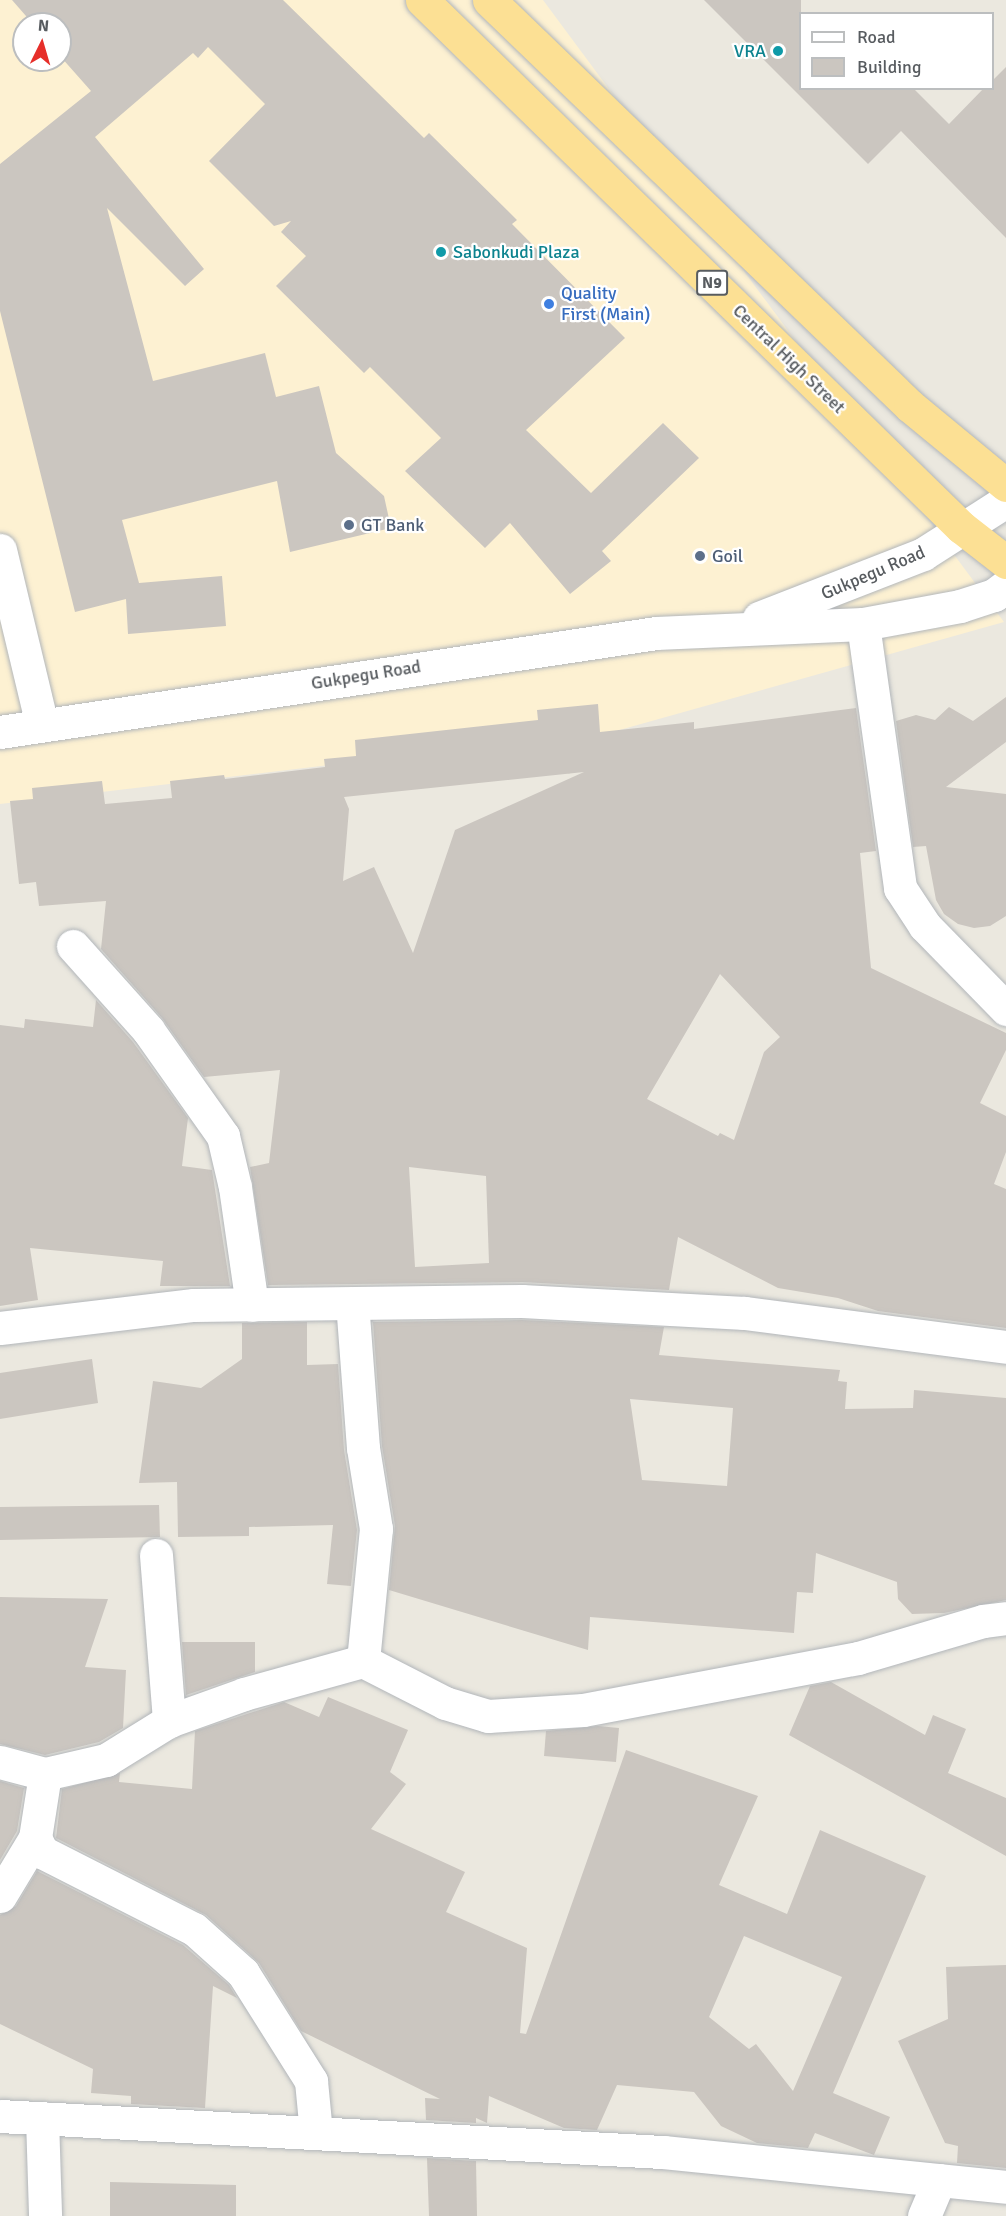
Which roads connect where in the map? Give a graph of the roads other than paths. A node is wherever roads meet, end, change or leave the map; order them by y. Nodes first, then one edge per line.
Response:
1 (422, 0) edge
2 (489, 0) edge
3 (1006, 484) edge
4 (1006, 501) edge
5 (961, 527) junction
6 (0, 550) edge
7 (1006, 562) edge
8 (1006, 586) edge
9 (863, 624) junction
10 (732, 628) junction
11 (42, 725) junction
12 (0, 732) edge
13 (73, 946) dead end
14 (1006, 1009) edge
15 (352, 1303) junction
16 (252, 1305) junction
17 (0, 1328) edge
18 (1006, 1347) edge
19 (156, 1555) dead end
20 (1006, 1618) edge
21 (363, 1661) junction
22 (168, 1721) junction
23 (0, 1762) edge
24 (45, 1774) junction
25 (35, 1838) junction
26 (0, 1896) edge
27 (0, 2116) edge
28 (42, 2118) junction
29 (316, 2133) junction
30 (939, 2180) junction
31 (1006, 2187) edge
32 (45, 2216) edge
33 (924, 2216) edge

1 - 5 highway, Central High Street / N9
2 - 3 highway, N9
4 - 5 street, Gukpegu Road
5 - 7 highway, Central High Street / N9
5 - 10 street, Gukpegu Road
6 - 11 street
8 - 9 street, Gukpegu Road
9 - 10 street, Gukpegu Road
9 - 14 street
10 - 11 street, Gukpegu Road
11 - 12 street, Gukpegu Road
13 - 16 street
15 - 16 street
15 - 18 street
15 - 21 street
16 - 17 street
19 - 22 street
20 - 21 street
21 - 22 street
22 - 24 street
23 - 24 street
24 - 25 street
25 - 26 street
25 - 29 street
27 - 28 street
28 - 29 street
28 - 32 street
29 - 30 street
30 - 31 street
30 - 33 street

